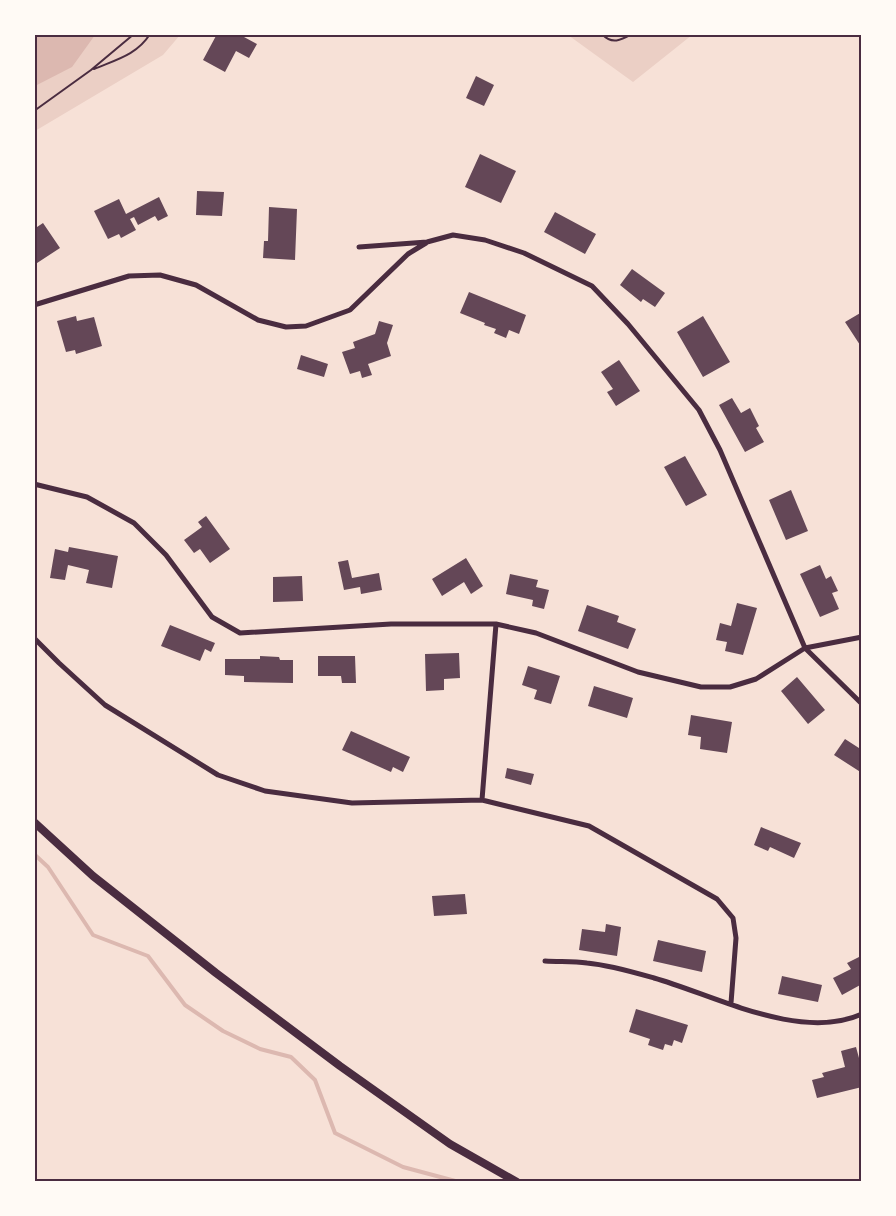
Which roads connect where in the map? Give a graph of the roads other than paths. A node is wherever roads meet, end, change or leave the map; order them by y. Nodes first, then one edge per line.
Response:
1 (427, 242) junction
2 (358, 247) dead end
3 (34, 305) edge
4 (34, 484) edge
5 (496, 624) junction
6 (861, 637) edge
7 (34, 638) edge
8 (805, 648) junction
9 (861, 704) edge
10 (482, 800) junction
11 (34, 822) edge
12 (545, 961) dead end
13 (731, 1003) junction
14 (861, 1014) edge
15 (518, 1182) edge

1 - 2 street
1 - 3 street
1 - 8 street
4 - 5 street
5 - 8 street
5 - 10 street
6 - 8 street
7 - 10 street
8 - 9 street
10 - 13 street
11 - 15 main road
12 - 13 street
13 - 14 street

